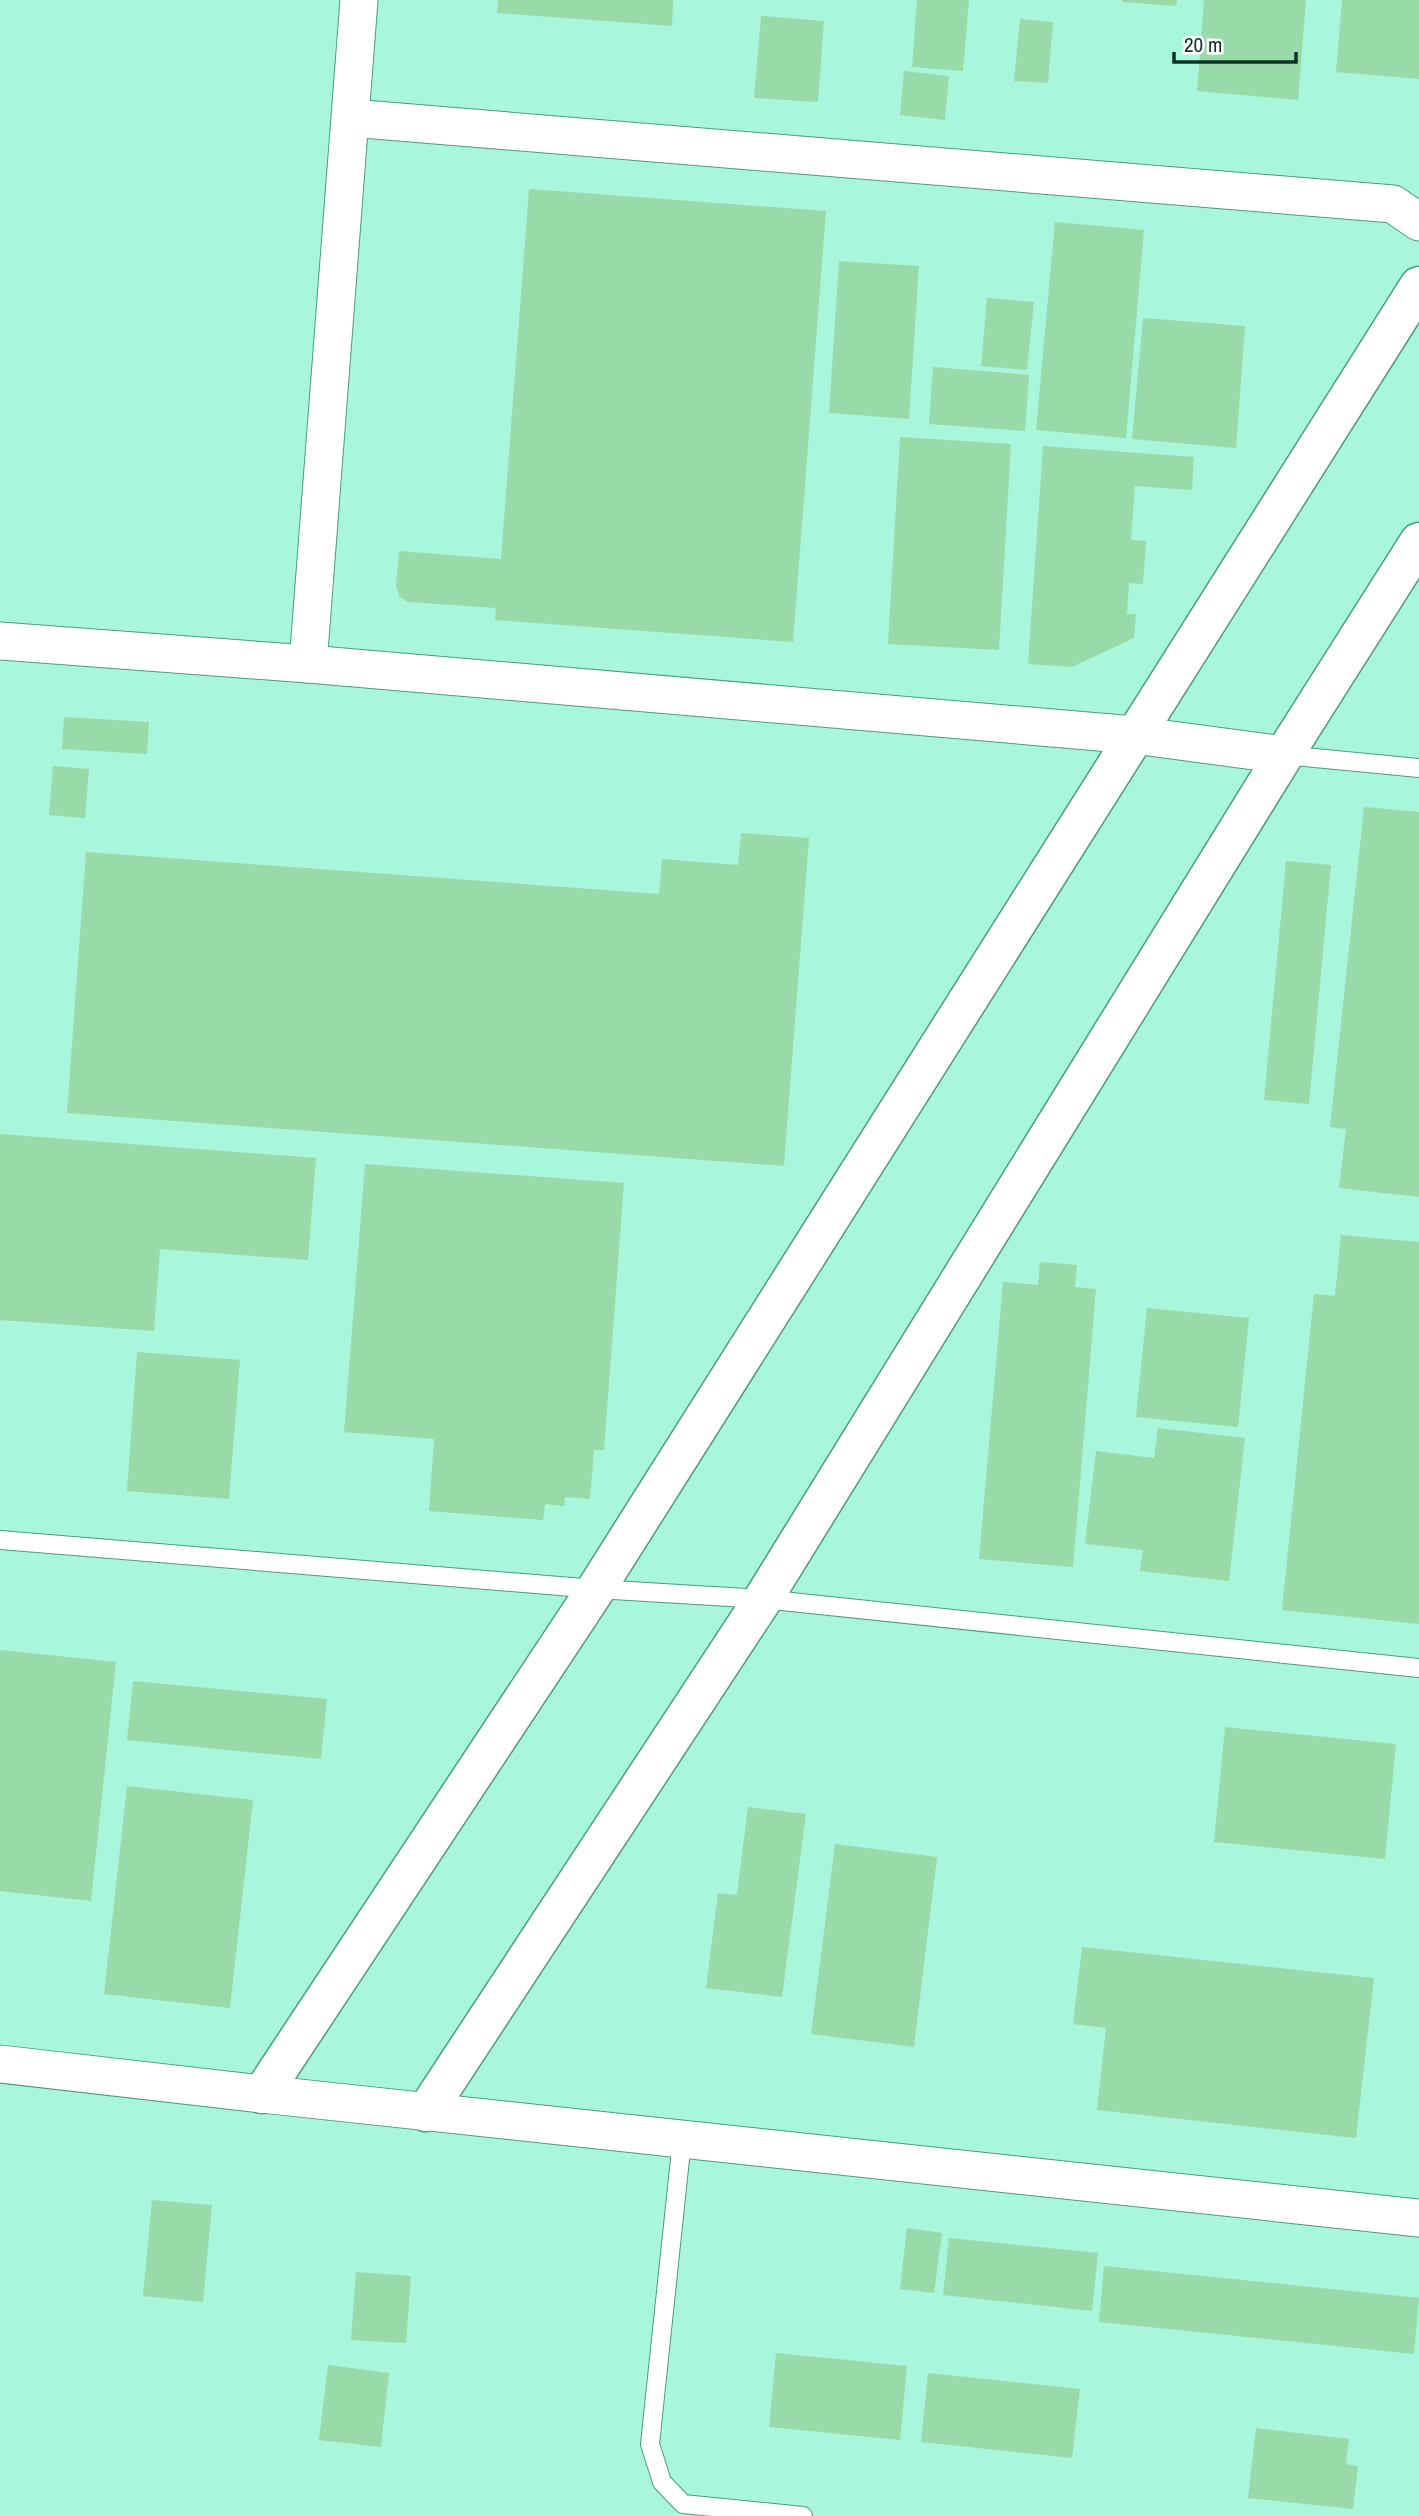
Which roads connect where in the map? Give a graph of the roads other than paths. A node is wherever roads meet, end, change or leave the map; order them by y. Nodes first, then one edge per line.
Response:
1 (359, 0) edge
2 (351, 118) junction
3 (1419, 222) edge
4 (1419, 286) edge
5 (1419, 542) edge
6 (0, 640) edge
7 (308, 664) junction
8 (1135, 735) junction
9 (1284, 755) junction
10 (1419, 768) edge
11 (0, 1540) edge
12 (596, 1590) junction
13 (763, 1600) junction
14 (1419, 1668) edge
15 (0, 2064) edge
16 (262, 2094) junction
17 (426, 2112) junction
18 (682, 2140) junction
19 (1419, 2218) edge
20 (803, 2516) edge

1 - 2 street
2 - 3 street
2 - 7 street
4 - 8 street
5 - 9 street
6 - 7 street
7 - 8 street
8 - 9 street
8 - 12 street
9 - 10 lane
9 - 13 street
11 - 12 lane
12 - 13 lane
12 - 16 street
13 - 14 lane
13 - 17 street
15 - 16 street
16 - 17 street
17 - 18 street
18 - 19 street
18 - 20 lane

